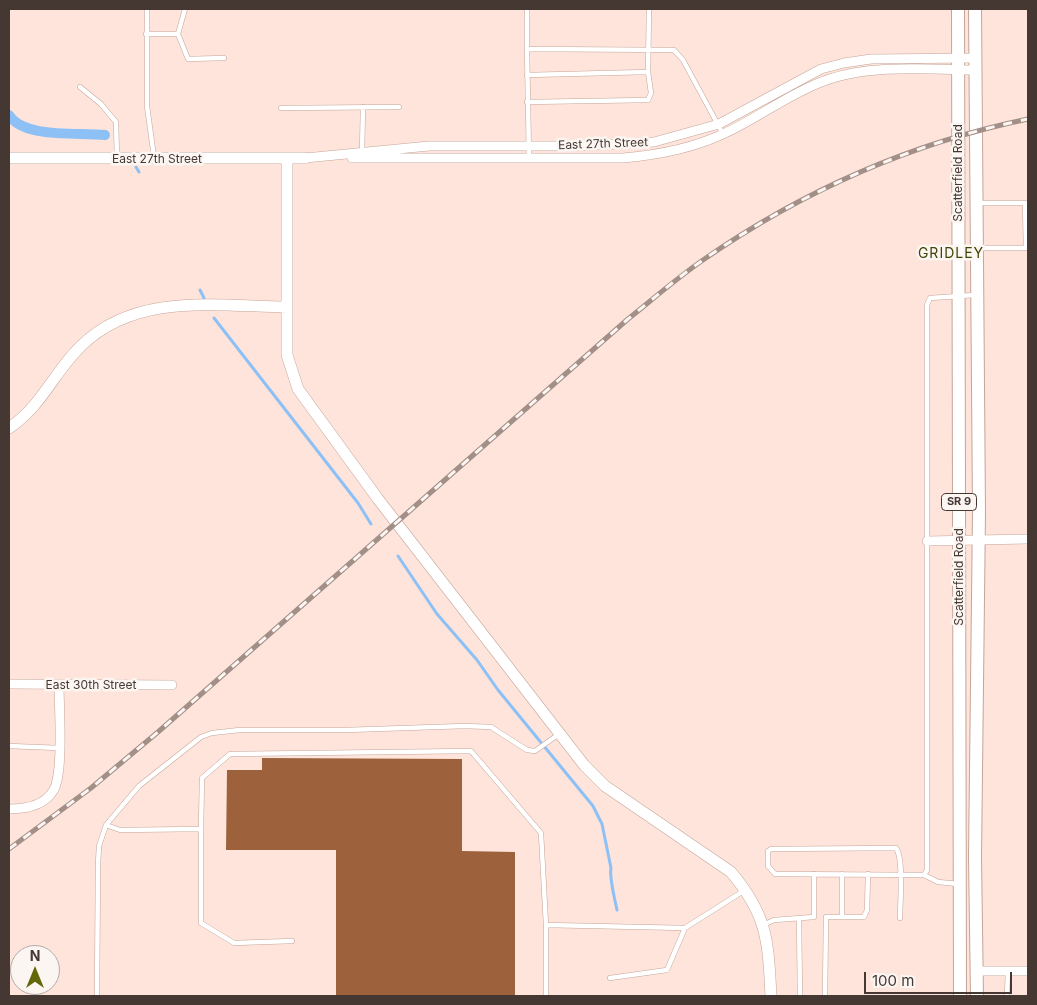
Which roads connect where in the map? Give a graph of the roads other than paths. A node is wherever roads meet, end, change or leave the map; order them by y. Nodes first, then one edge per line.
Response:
1 (147, 9) edge
2 (185, 9) edge
3 (527, 9) edge
4 (649, 9) edge
5 (958, 9) edge
6 (975, 9) edge
7 (146, 34) junction
8 (178, 34) junction
9 (527, 49) junction
10 (650, 50) junction
11 (224, 58) dead end
12 (957, 64) junction
13 (975, 64) junction
14 (648, 72) junction
15 (527, 75) junction
16 (80, 87) dead end
17 (527, 102) junction
18 (363, 107) junction
19 (399, 107) dead end
20 (281, 108) dead end
21 (719, 124) junction
22 (723, 134) junction
23 (528, 146) junction
24 (362, 152) junction
25 (9, 158) edge
26 (154, 158) junction
27 (287, 158) junction
28 (305, 158) junction
29 (529, 158) junction
30 (117, 159) junction
31 (976, 203) junction
32 (1027, 203) edge
33 (1027, 219) edge
34 (977, 248) junction
35 (1027, 248) edge
36 (958, 295) junction
37 (977, 295) junction
38 (287, 307) junction
39 (9, 428) edge
40 (1028, 539) edge
41 (959, 540) junction
42 (978, 540) junction
43 (927, 541) junction
44 (9, 684) edge
45 (59, 684) junction
46 (172, 686) dead end
47 (560, 733) junction
48 (9, 746) edge
49 (59, 748) junction
50 (9, 809) edge
51 (106, 824) junction
52 (200, 830) junction
53 (814, 874) junction
54 (842, 874) junction
55 (868, 874) junction
56 (900, 875) junction
57 (924, 875) junction
58 (960, 884) junction
59 (746, 890) junction
60 (842, 917) junction
61 (799, 918) junction
62 (814, 918) junction
63 (826, 918) junction
64 (900, 918) dead end
65 (546, 925) junction
66 (763, 925) junction
67 (685, 928) junction
68 (292, 941) dead end
69 (978, 971) junction
70 (1008, 971) junction
71 (1028, 971) edge
72 (610, 978) dead end
73 (97, 996) edge
74 (546, 996) edge
75 (771, 996) edge
76 (800, 996) edge
77 (825, 996) edge
78 (960, 996) edge
79 (977, 996) edge
80 (1007, 996) edge

1 - 7 lane
2 - 8 lane
3 - 9 lane
4 - 10 lane
5 - 12 main road, Scatterfield Road / SR 9
6 - 13 main road, Scatterfield Road / SR 9
7 - 8 lane
7 - 26 lane
8 - 11 lane
9 - 10 lane
9 - 15 lane
10 - 14 lane
10 - 21 lane
12 - 13 street, East 27th Street
12 - 21 street, East 27th Street
12 - 22 street, East 27th Street
12 - 36 main road, Scatterfield Road / SR 9
13 - 31 main road, Scatterfield Road / SR 9
14 - 15 lane
14 - 17 lane
15 - 17 lane
16 - 30 lane
17 - 23 lane
18 - 19 lane
18 - 20 lane
18 - 24 lane
21 - 22 lane
21 - 23 street, East 27th Street
22 - 29 street, East 27th Street
23 - 24 street, East 27th Street
23 - 29 lane
24 - 28 street, East 27th Street
25 - 30 street, East 27th Street
26 - 27 street, East 27th Street
26 - 30 street, East 27th Street
27 - 28 street, East 27th Street
27 - 38 street
28 - 29 street, East 27th Street
31 - 32 lane
31 - 34 main road, Scatterfield Road / SR 9
32 - 33 lane
33 - 35 lane
34 - 35 lane
34 - 37 main road, Scatterfield Road / SR 9
36 - 37 lane
36 - 41 main road, Scatterfield Road / SR 9
36 - 43 lane
37 - 42 main road, Scatterfield Road / SR 9
38 - 39 street
38 - 47 street
40 - 42 street
41 - 42 street
41 - 43 street
41 - 58 main road, Scatterfield Road / SR 9
42 - 69 main road, Scatterfield Road / SR 9
43 - 57 lane
44 - 45 street, East 30th Street
45 - 46 street, East 30th Street
45 - 49 street
47 - 51 lane
47 - 59 street
48 - 49 lane
49 - 50 street
51 - 52 lane
51 - 73 lane
52 - 65 lane
52 - 68 lane
53 - 54 lane
53 - 56 lane
53 - 62 lane
54 - 55 lane
54 - 60 lane
55 - 56 lane
55 - 60 lane
56 - 57 lane
56 - 64 lane
57 - 58 lane
58 - 78 main road, Scatterfield Road / SR 9
59 - 66 street
59 - 67 lane
60 - 63 lane
61 - 62 lane
61 - 66 lane
61 - 76 lane
62 - 63 lane
63 - 77 lane
65 - 67 lane
65 - 74 lane
66 - 75 street
67 - 72 lane
69 - 70 street
69 - 79 main road, Scatterfield Road / SR 9
70 - 71 street
70 - 80 lane

